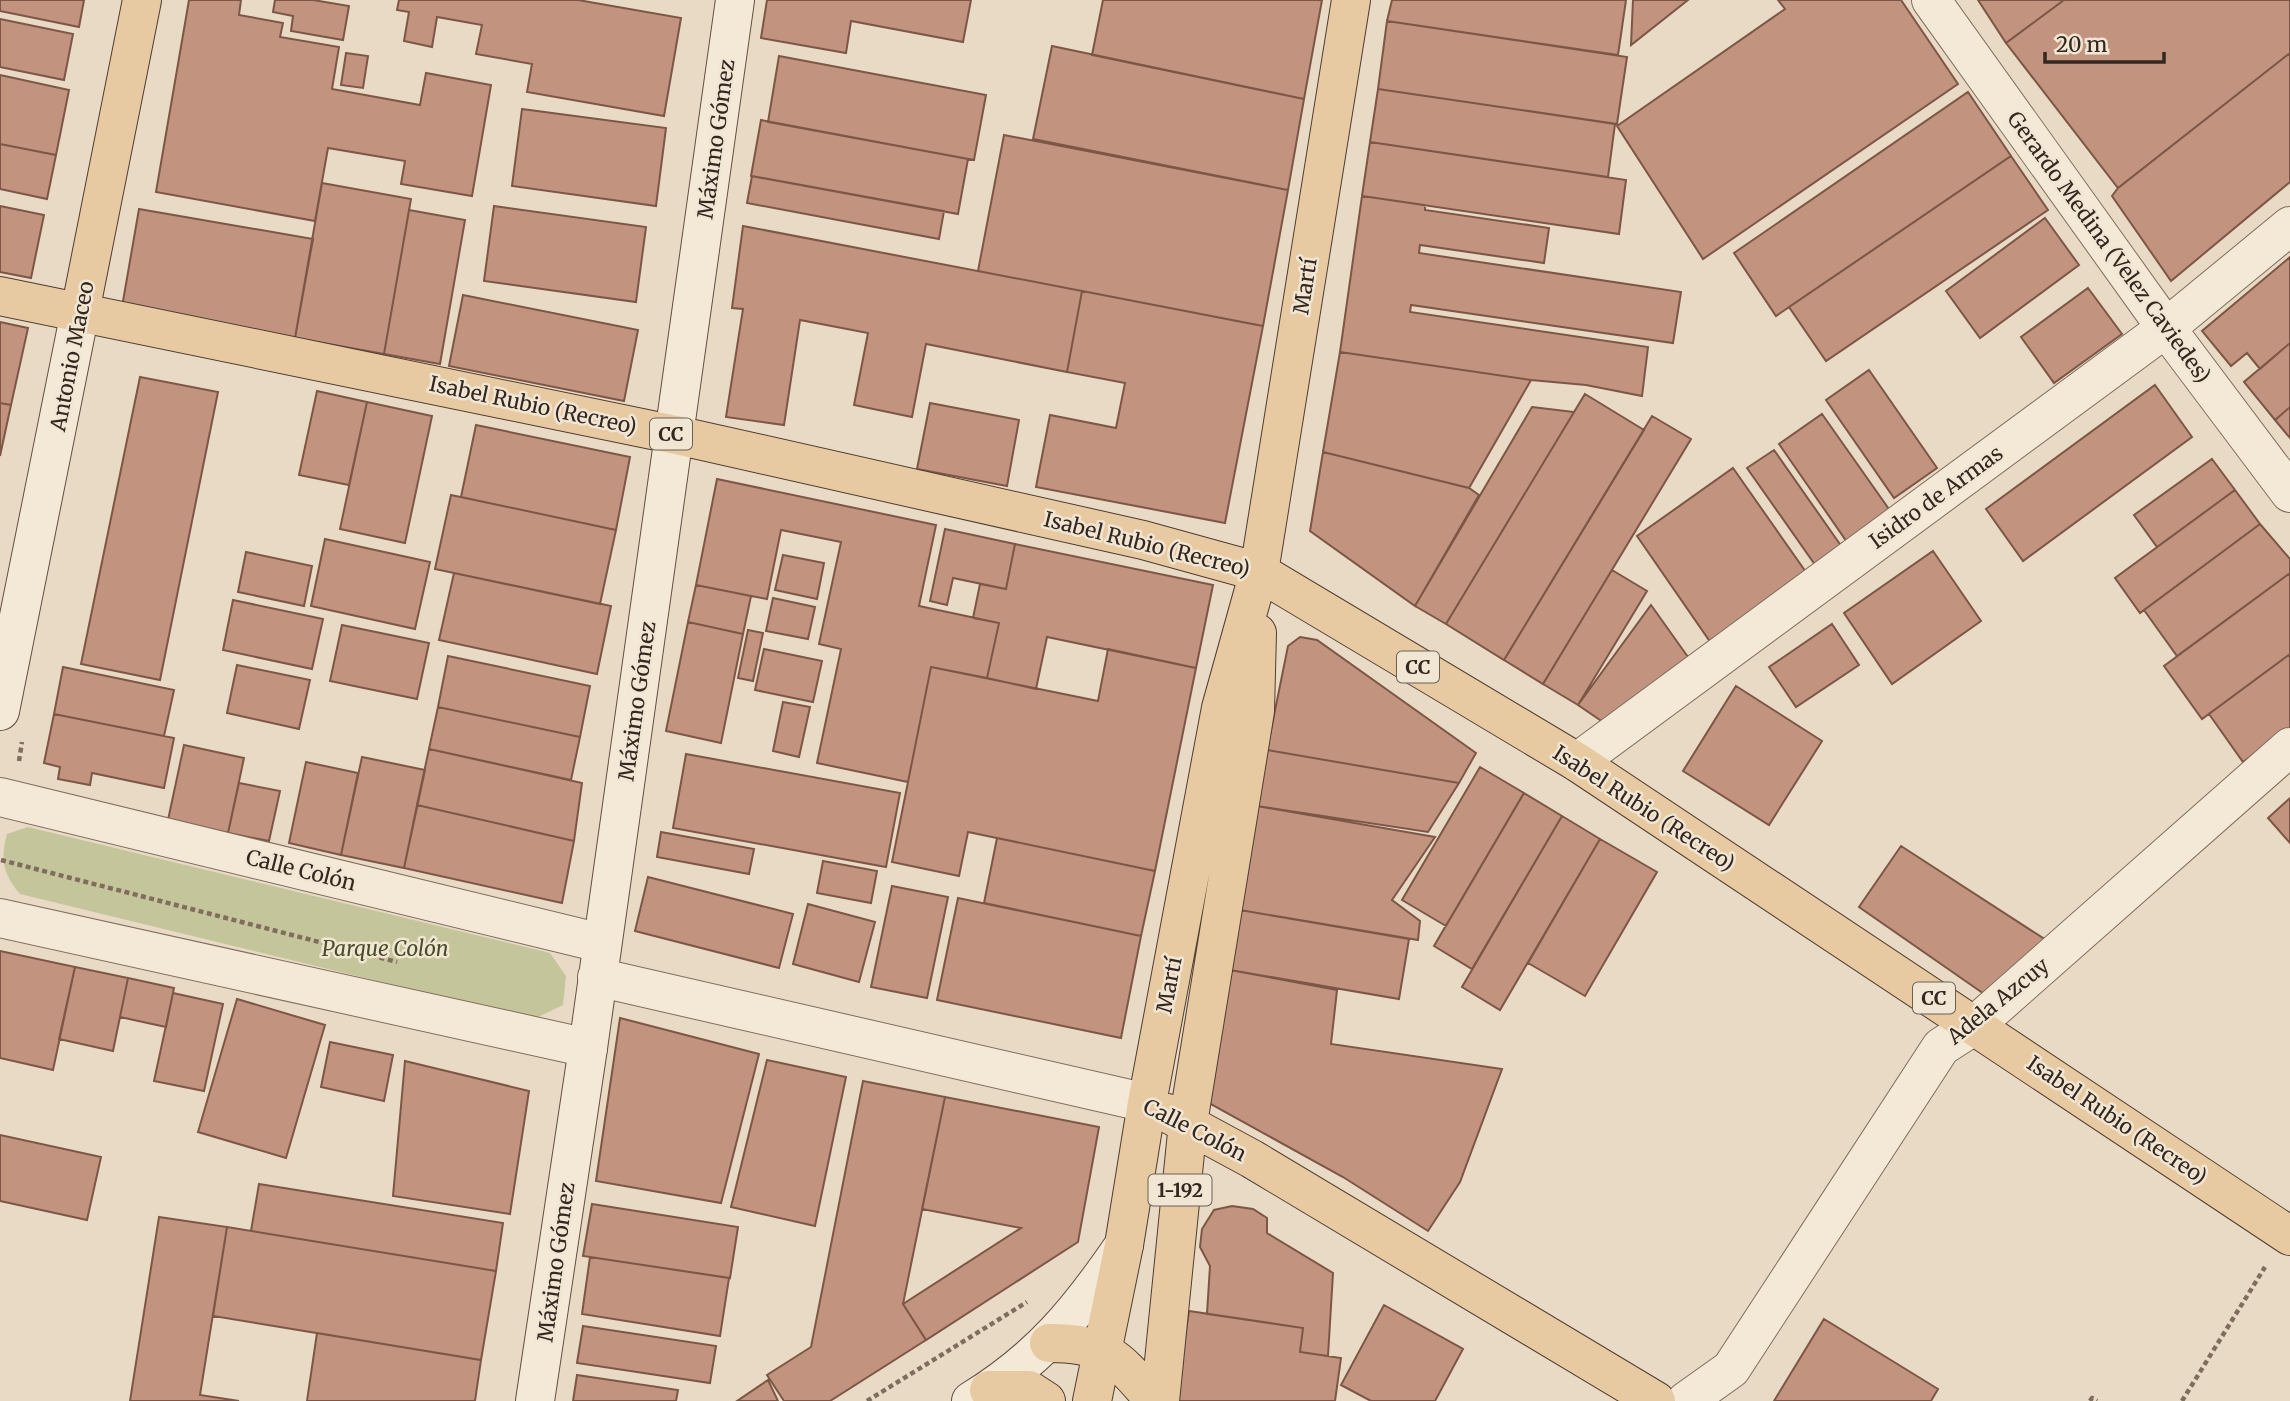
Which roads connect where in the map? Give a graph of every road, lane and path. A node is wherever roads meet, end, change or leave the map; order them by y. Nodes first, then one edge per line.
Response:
1 (142, 0) edge
2 (735, 0) edge
3 (1351, 0) edge
4 (1931, 0) edge
5 (2290, 226) edge
6 (0, 296) edge
7 (80, 312) junction
8 (2166, 328) junction
9 (676, 435) junction
10 (2290, 493) edge
11 (1259, 572) junction
12 (0, 711) edge
13 (2290, 747) edge
14 (1577, 762) junction
15 (0, 797) edge
16 (1, 860) edge
17 (0, 918) edge
18 (599, 960) junction
19 (402, 963) dead end
20 (1975, 1025) junction
21 (588, 1048) junction
22 (1147, 1103) junction
23 (1188, 1123) junction
24 (1252, 1159) junction
25 (1181, 1188) junction
26 (2288, 1235) edge
27 (1124, 1245) junction
28 (1036, 1297) dead end
29 (1049, 1343) junction
30 (1102, 1349) junction
31 (980, 1395) edge
32 (535, 1401) edge
33 (867, 1401) edge
34 (1046, 1401) edge
35 (1091, 1401) edge
36 (1157, 1401) edge
37 (1656, 1401) edge
38 (1686, 1401) edge
39 (2090, 1401) edge
40 (2097, 1401) edge
41 (2182, 1401) edge

1 - 7 main road, Antonio Maceo
2 - 9 street, Máximo Gómez
3 - 11 main road, Martí
4 - 8 street, Gerardo Medina (Velez Caviedes)
5 - 8 street, Isidro de Armas
6 - 7 main road, Isabel Rubio (Recreo) / CC
7 - 9 main road, Isabel Rubio (Recreo) / CC
7 - 12 street, Antonio Maceo
8 - 10 street, Gerardo Medina (Velez Caviedes)
8 - 14 street, Isidro de Armas
9 - 11 main road, Isabel Rubio (Recreo) / CC
9 - 18 street, Máximo Gómez
11 - 14 main road, Isabel Rubio (Recreo) / CC
11 - 22 main road, Martí
11 - 23 main road, Martí
13 - 20 street, Adela Azcuy
14 - 20 main road, Isabel Rubio (Recreo) / CC
15 - 18 street, Calle Colón
16 - 19 path
17 - 21 street
18 - 21 street, Máximo Gómez
18 - 22 street, Calle Colón
20 - 26 main road, Isabel Rubio (Recreo) / CC
20 - 38 street, Adela Azcuy
21 - 32 street, Máximo Gómez
22 - 23 main road, Calle Colón
22 - 27 main road, Martí
23 - 24 main road, Calle Colón
23 - 25 main road, Martí
24 - 25 main road, 1-192
24 - 37 main road, Calle Colón
25 - 27 main road, 1-192
25 - 36 main road, Martí
26 - 41 path
27 - 29 street, 1-192
27 - 30 main road, Martí
28 - 33 path
29 - 30 main road
29 - 31 street, 1-192
30 - 35 main road, Martí
30 - 36 main road
31 - 34 main road, 1-192
39 - 40 path

